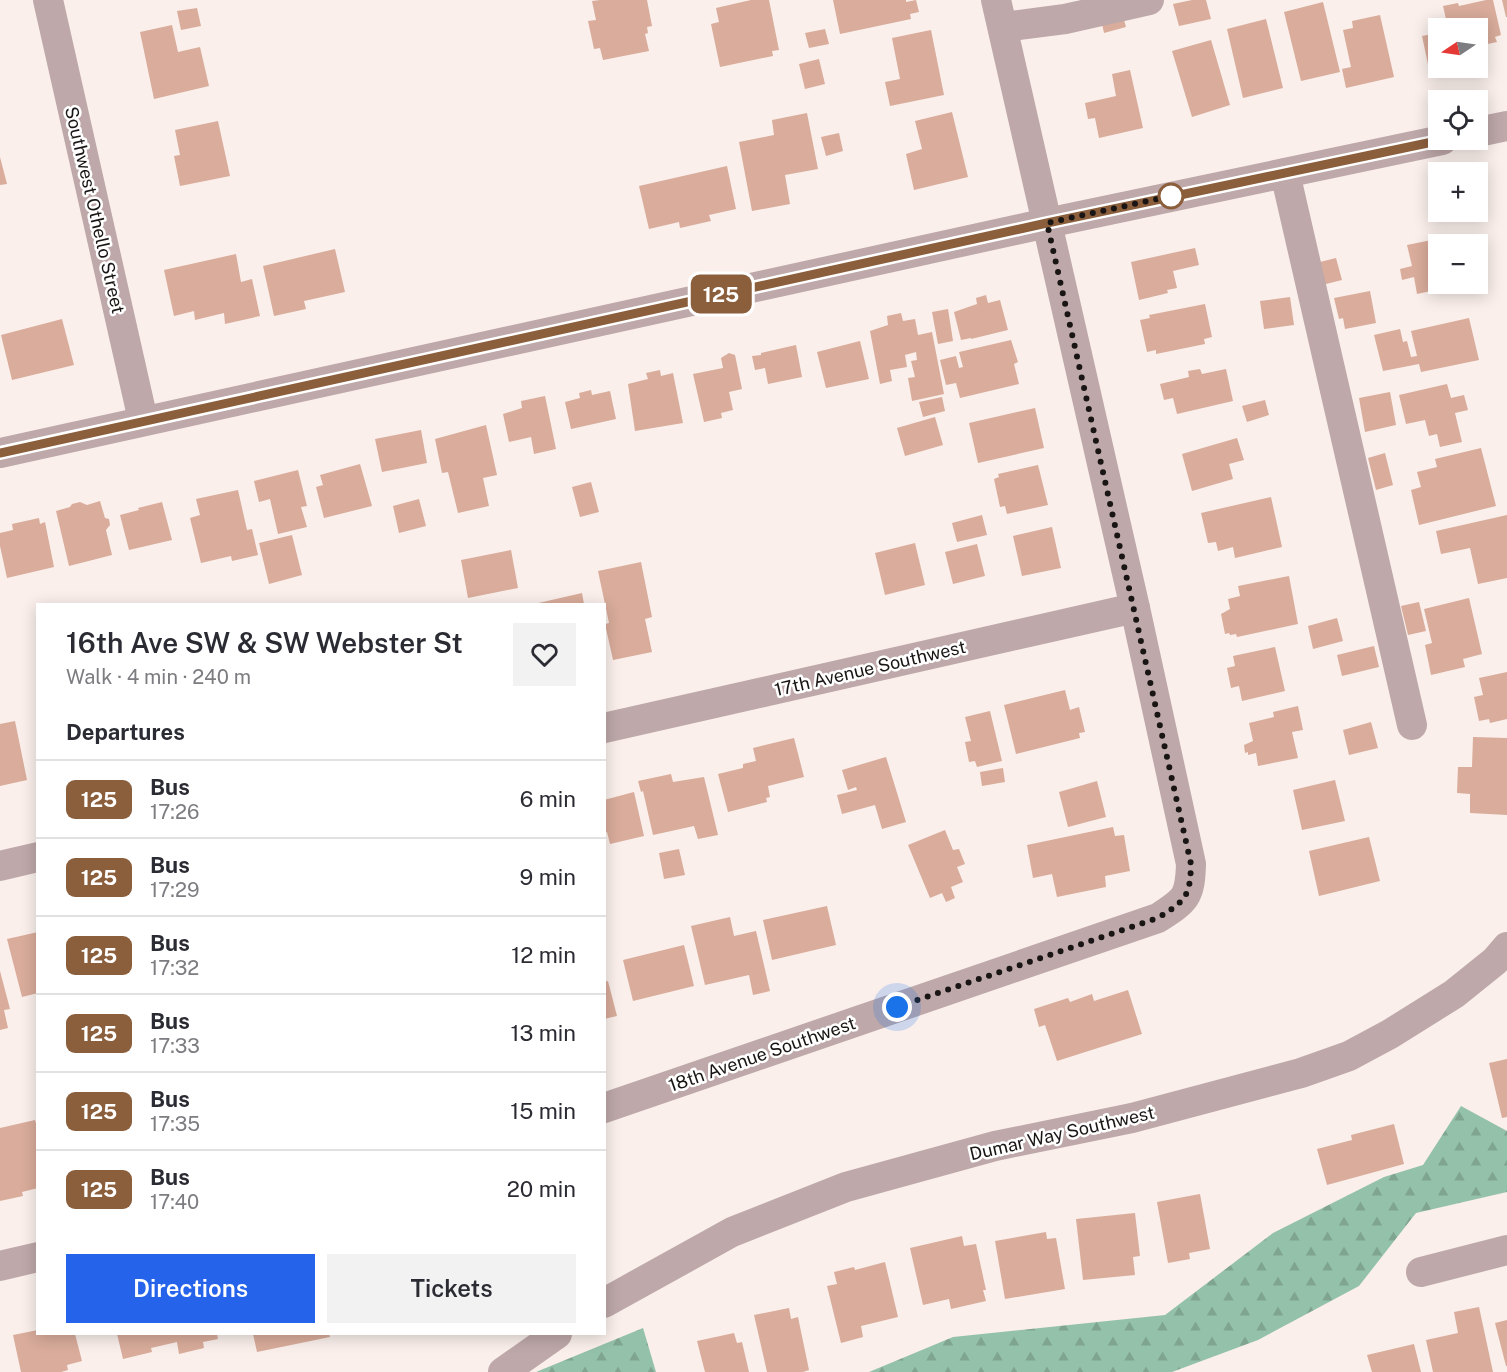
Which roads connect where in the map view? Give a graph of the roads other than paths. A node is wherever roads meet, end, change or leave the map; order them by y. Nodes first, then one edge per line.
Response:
1 (48, 0) edge
2 (1149, 0) edge
3 (999, 14) edge
4 (1507, 126) edge
5 (1488, 130) edge
6 (1428, 143) edge
7 (1286, 173) junction
8 (1047, 223) junction
9 (143, 420) junction
10 (0, 453) edge
11 (1135, 608) junction
12 (1412, 725) dead end
13 (606, 728) edge
14 (36, 857) edge
15 (0, 866) edge
16 (1507, 947) edge
17 (606, 1107) edge
18 (1507, 1250) edge
19 (36, 1257) edge
20 (0, 1266) edge
21 (1421, 1272) dead end
22 (606, 1302) edge
23 (556, 1335) edge
24 (503, 1372) edge

1 - 9 street, Southwest Othello Street
2 - 3 street
3 - 8 street, 18th Avenue Southwest
4 - 5 street
6 - 7 street
7 - 8 street
7 - 12 street
8 - 9 street
8 - 11 street, 18th Avenue Southwest
9 - 10 street
11 - 13 street, 17th Avenue Southwest
11 - 17 street, 18th Avenue Southwest
14 - 15 street
16 - 22 street, Dumar Way Southwest
18 - 21 street
19 - 20 street
23 - 24 street

